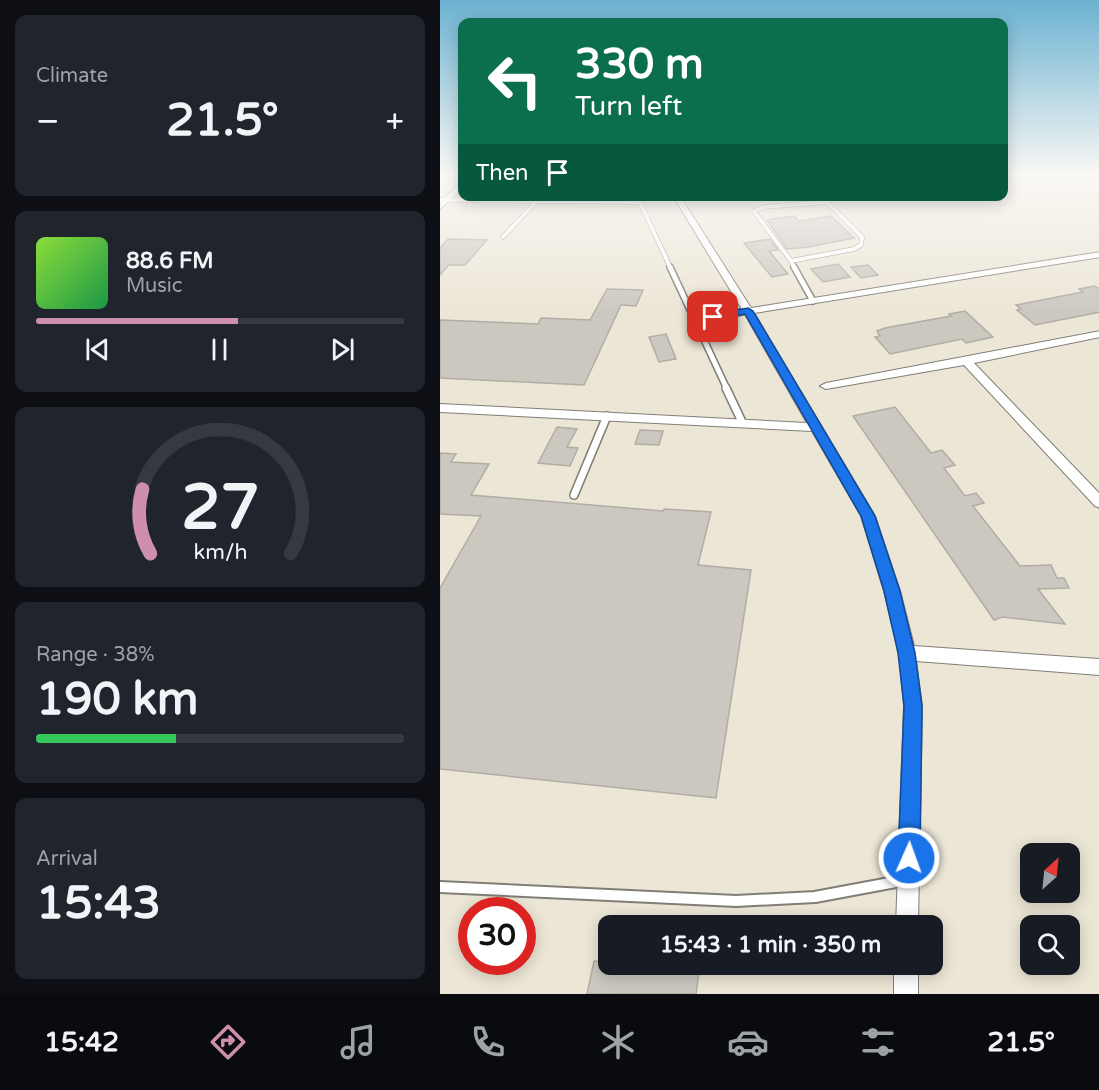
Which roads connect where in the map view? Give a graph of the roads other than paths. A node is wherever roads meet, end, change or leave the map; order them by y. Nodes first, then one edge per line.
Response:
1 (519, 220) edge
2 (648, 220) edge
3 (691, 220) edge
4 (761, 220) edge
5 (845, 220) edge
6 (503, 237) dead end
7 (1100, 255) edge
8 (791, 261) junction
9 (813, 301) junction
10 (748, 311) junction
11 (695, 320) junction
12 (1100, 334) edge
13 (966, 361) junction
14 (826, 386) dead end
15 (440, 408) edge
16 (607, 416) junction
17 (742, 422) junction
18 (815, 427) junction
19 (574, 495) dead end
20 (1100, 503) edge
21 (907, 653) junction
22 (1100, 668) edge
23 (908, 879) junction
24 (440, 887) edge
25 (907, 915) edge
26 (906, 975) edge
27 (905, 994) edge

1 - 6 lane
2 - 11 lane
3 - 10 street
4 - 8 lane
5 - 8 lane
7 - 9 street
8 - 9 lane
9 - 10 street
10 - 11 lane
10 - 18 street
11 - 17 lane
12 - 13 street
13 - 14 street
13 - 20 street
15 - 16 street
16 - 17 street
16 - 19 lane
17 - 18 street
18 - 21 street
21 - 22 street
21 - 23 street
23 - 24 lane
23 - 25 street
26 - 27 street

